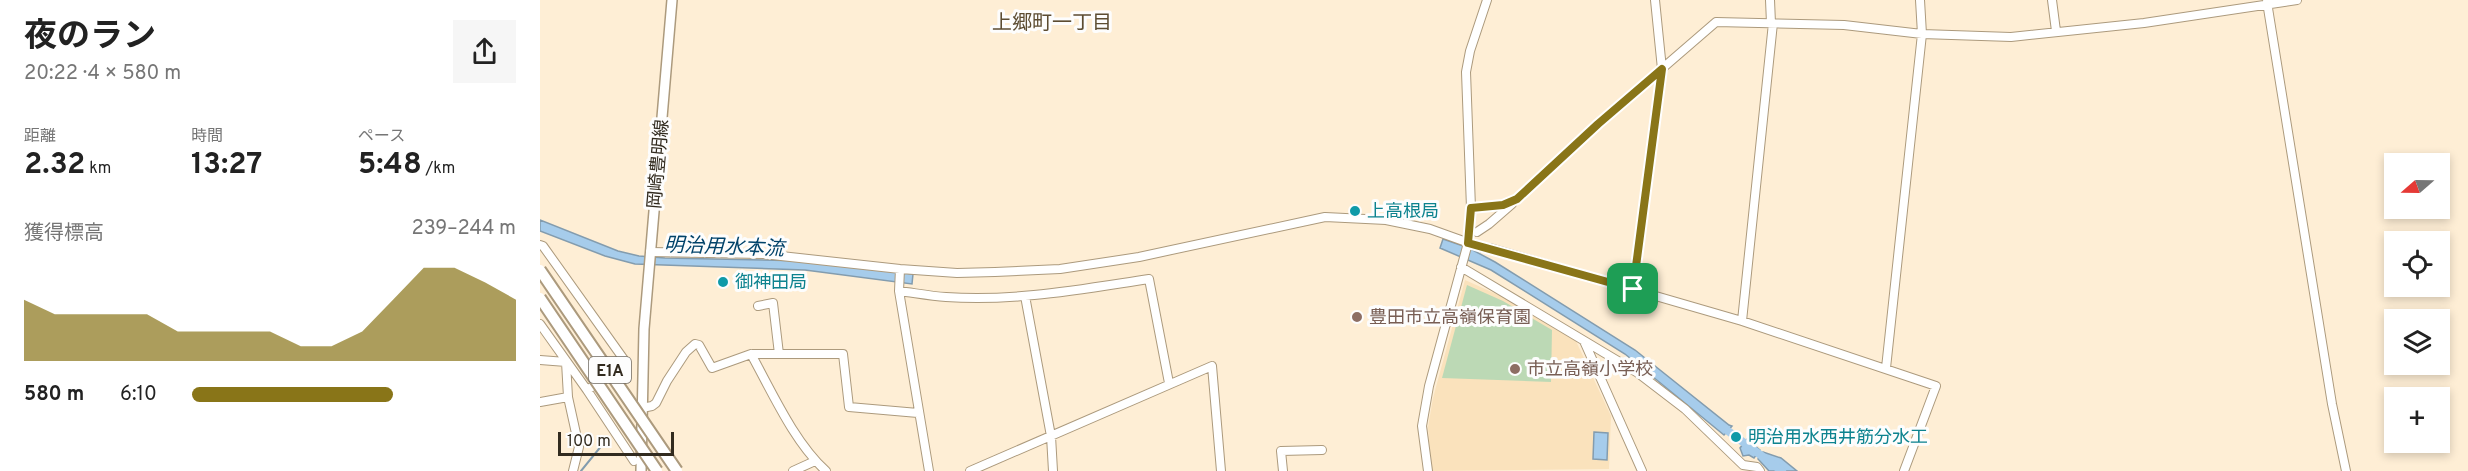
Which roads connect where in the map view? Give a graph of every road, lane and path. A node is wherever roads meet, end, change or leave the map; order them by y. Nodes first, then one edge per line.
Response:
1 (672, 0) edge
2 (1487, 0) edge
3 (1655, 0) edge
4 (1770, 0) edge
5 (1920, 0) edge
6 (2052, 0) edge
7 (2297, 0) edge
8 (2267, 2) edge
9 (1772, 23) junction
10 (2056, 31) junction
11 (1922, 34) junction
12 (1662, 69) junction
13 (1517, 199) junction
14 (1471, 208) junction
15 (1477, 232) dead end
16 (1467, 245) junction
17 (540, 246) edge
18 (650, 253) junction
19 (1461, 267) junction
20 (540, 270) edge
21 (900, 271) junction
22 (899, 287) junction
23 (1633, 289) junction
24 (1025, 296) junction
25 (540, 298) edge
26 (758, 306) dead end
27 (1742, 321) junction
28 (540, 324) edge
29 (1584, 341) junction
30 (751, 354) junction
31 (779, 354) junction
32 (540, 360) edge
33 (567, 362) junction
34 (1886, 368) junction
35 (1169, 383) junction
36 (587, 390) junction
37 (568, 397) junction
38 (540, 402) edge
39 (642, 408) junction
40 (918, 413) junction
41 (1051, 436) junction
42 (1322, 450) dead end
43 (634, 461) dead end
44 (815, 461) junction
45 (1743, 468) edge
46 (573, 471) edge
47 (641, 471) edge
48 (657, 471) edge
49 (676, 471) edge
50 (793, 471) edge
51 (826, 471) edge
52 (929, 471) edge
53 (970, 471) edge
54 (1053, 471) edge
55 (1221, 471) edge
56 (1283, 471) edge
57 (1428, 471) edge
58 (1642, 471) edge
59 (1760, 471) edge
60 (1904, 471) edge
61 (2346, 471) edge

1 - 18 main road, 岡崎豊明線
2 - 14 street
3 - 12 street
4 - 9 street
5 - 11 street
6 - 10 street
7 - 8 street
8 - 10 street
8 - 61 street
9 - 11 street
9 - 12 street
9 - 27 street
10 - 11 street
11 - 34 street
12 - 13 street
12 - 23 street
13 - 14 street
13 - 15 street
14 - 16 street
16 - 19 street
16 - 21 street
16 - 23 street
17 - 36 street
18 - 21 street
18 - 39 main road, 岡崎豊明線
19 - 29 street
19 - 57 street
20 - 49 highway, E1A, bridge
21 - 22 street
22 - 24 street
22 - 40 street
23 - 27 street
24 - 35 street
24 - 41 street
25 - 48 highway, E1A, bridge
26 - 31 street
27 - 34 street
28 - 33 street
29 - 45 street
29 - 58 street
30 - 31 street
30 - 39 street
30 - 44 street
31 - 40 street
32 - 33 street
33 - 36 street
33 - 37 street
34 - 60 street
35 - 41 street
35 - 55 street
36 - 43 street
37 - 38 street
37 - 46 street
39 - 47 main road, 岡崎豊明線
40 - 52 street
41 - 53 street
41 - 54 street
42 - 56 street
44 - 50 street
44 - 51 street
45 - 59 street

